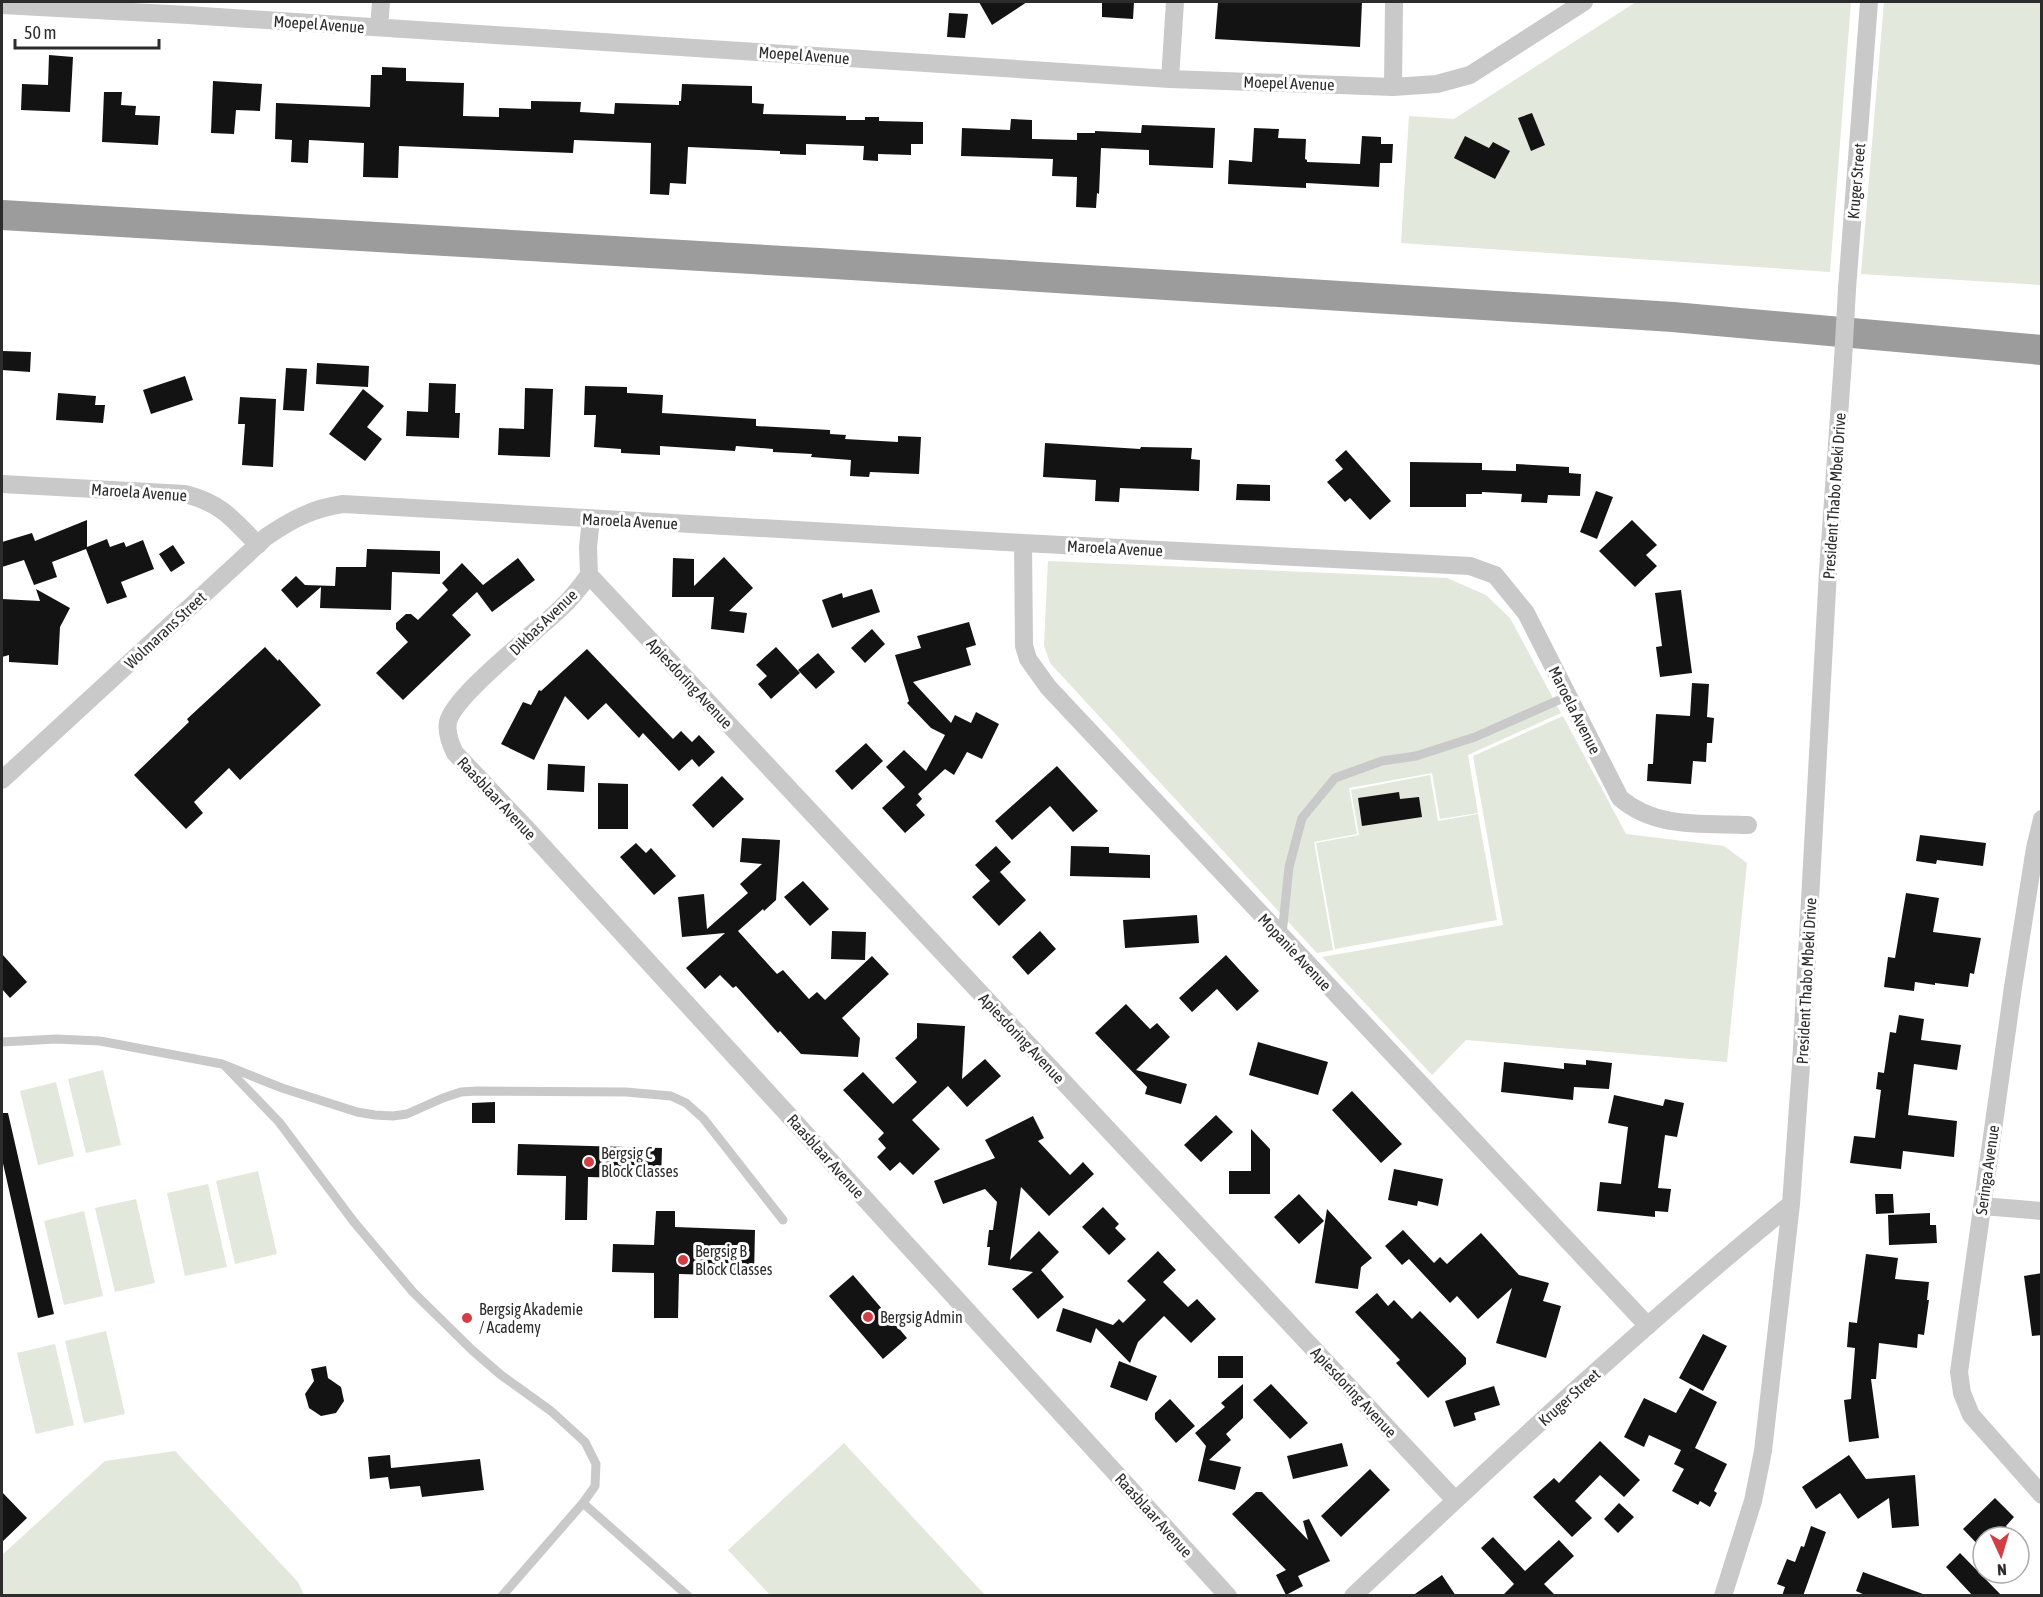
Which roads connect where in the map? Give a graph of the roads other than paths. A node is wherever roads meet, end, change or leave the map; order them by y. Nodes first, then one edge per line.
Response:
1 (381, 2) edge
2 (1175, 2) edge
3 (1394, 2) edge
4 (1584, 2) edge
5 (1869, 2) edge
6 (2, 5) edge
7 (379, 27) junction
8 (1170, 79) junction
9 (1393, 87) junction
10 (2, 215) edge
11 (2042, 350) edge
12 (1843, 360) joint
13 (2, 484) edge
14 (343, 504) joint
15 (591, 519) junction
16 (1023, 543) junction
17 (258, 545) junction
18 (589, 575) junction
19 (1568, 696) junction
20 (454, 708) joint
21 (2, 780) edge
22 (2042, 819) edge
23 (1748, 825) dead end
24 (1281, 938) junction
25 (2, 1042) edge
26 (222, 1064) junction
27 (1791, 1204) junction
28 (1982, 1206) junction
29 (2042, 1211) edge
30 (783, 1220) dead end
31 (1648, 1326) junction
32 (2042, 1495) edge
33 (1455, 1500) junction
34 (583, 1503) junction
35 (502, 1596) edge
36 (688, 1596) edge
37 (1228, 1596) edge
38 (1353, 1596) edge
39 (1723, 1596) edge

1 - 7 street
2 - 8 street
3 - 9 street
4 - 9 street, Moepel Avenue
5 - 12 street, Kruger Street, bridge
6 - 7 street, Moepel Avenue
7 - 8 street, Moepel Avenue
8 - 9 street, Moepel Avenue
10 - 11 highway
12 - 27 street, President Thabo Mbeki Drive
13 - 17 street, Maroela Avenue
14 - 15 street, Maroela Avenue
14 - 17 street, Wolmarans Street
15 - 16 street, Maroela Avenue
15 - 18 street, Dikbas Avenue
16 - 19 street, Maroela Avenue
16 - 24 street, Mopanie Avenue
17 - 21 street, Wolmarans Street
18 - 20 street, Dikbas Avenue
18 - 33 street, Apiesdoring Avenue
19 - 23 street, Maroela Avenue
19 - 24 lane
20 - 37 street, Raasblaar Avenue
22 - 28 street, Seringa Avenue
24 - 31 street, Mopanie Avenue
25 - 26 lane
26 - 30 lane
26 - 34 lane
27 - 31 street, Kruger Street
27 - 39 street, President Thabo Mbeki Drive
28 - 29 street
28 - 32 street, Seringa Avenue
31 - 33 street, Kruger Street
33 - 38 street, Kruger Street
34 - 35 lane
34 - 36 lane

